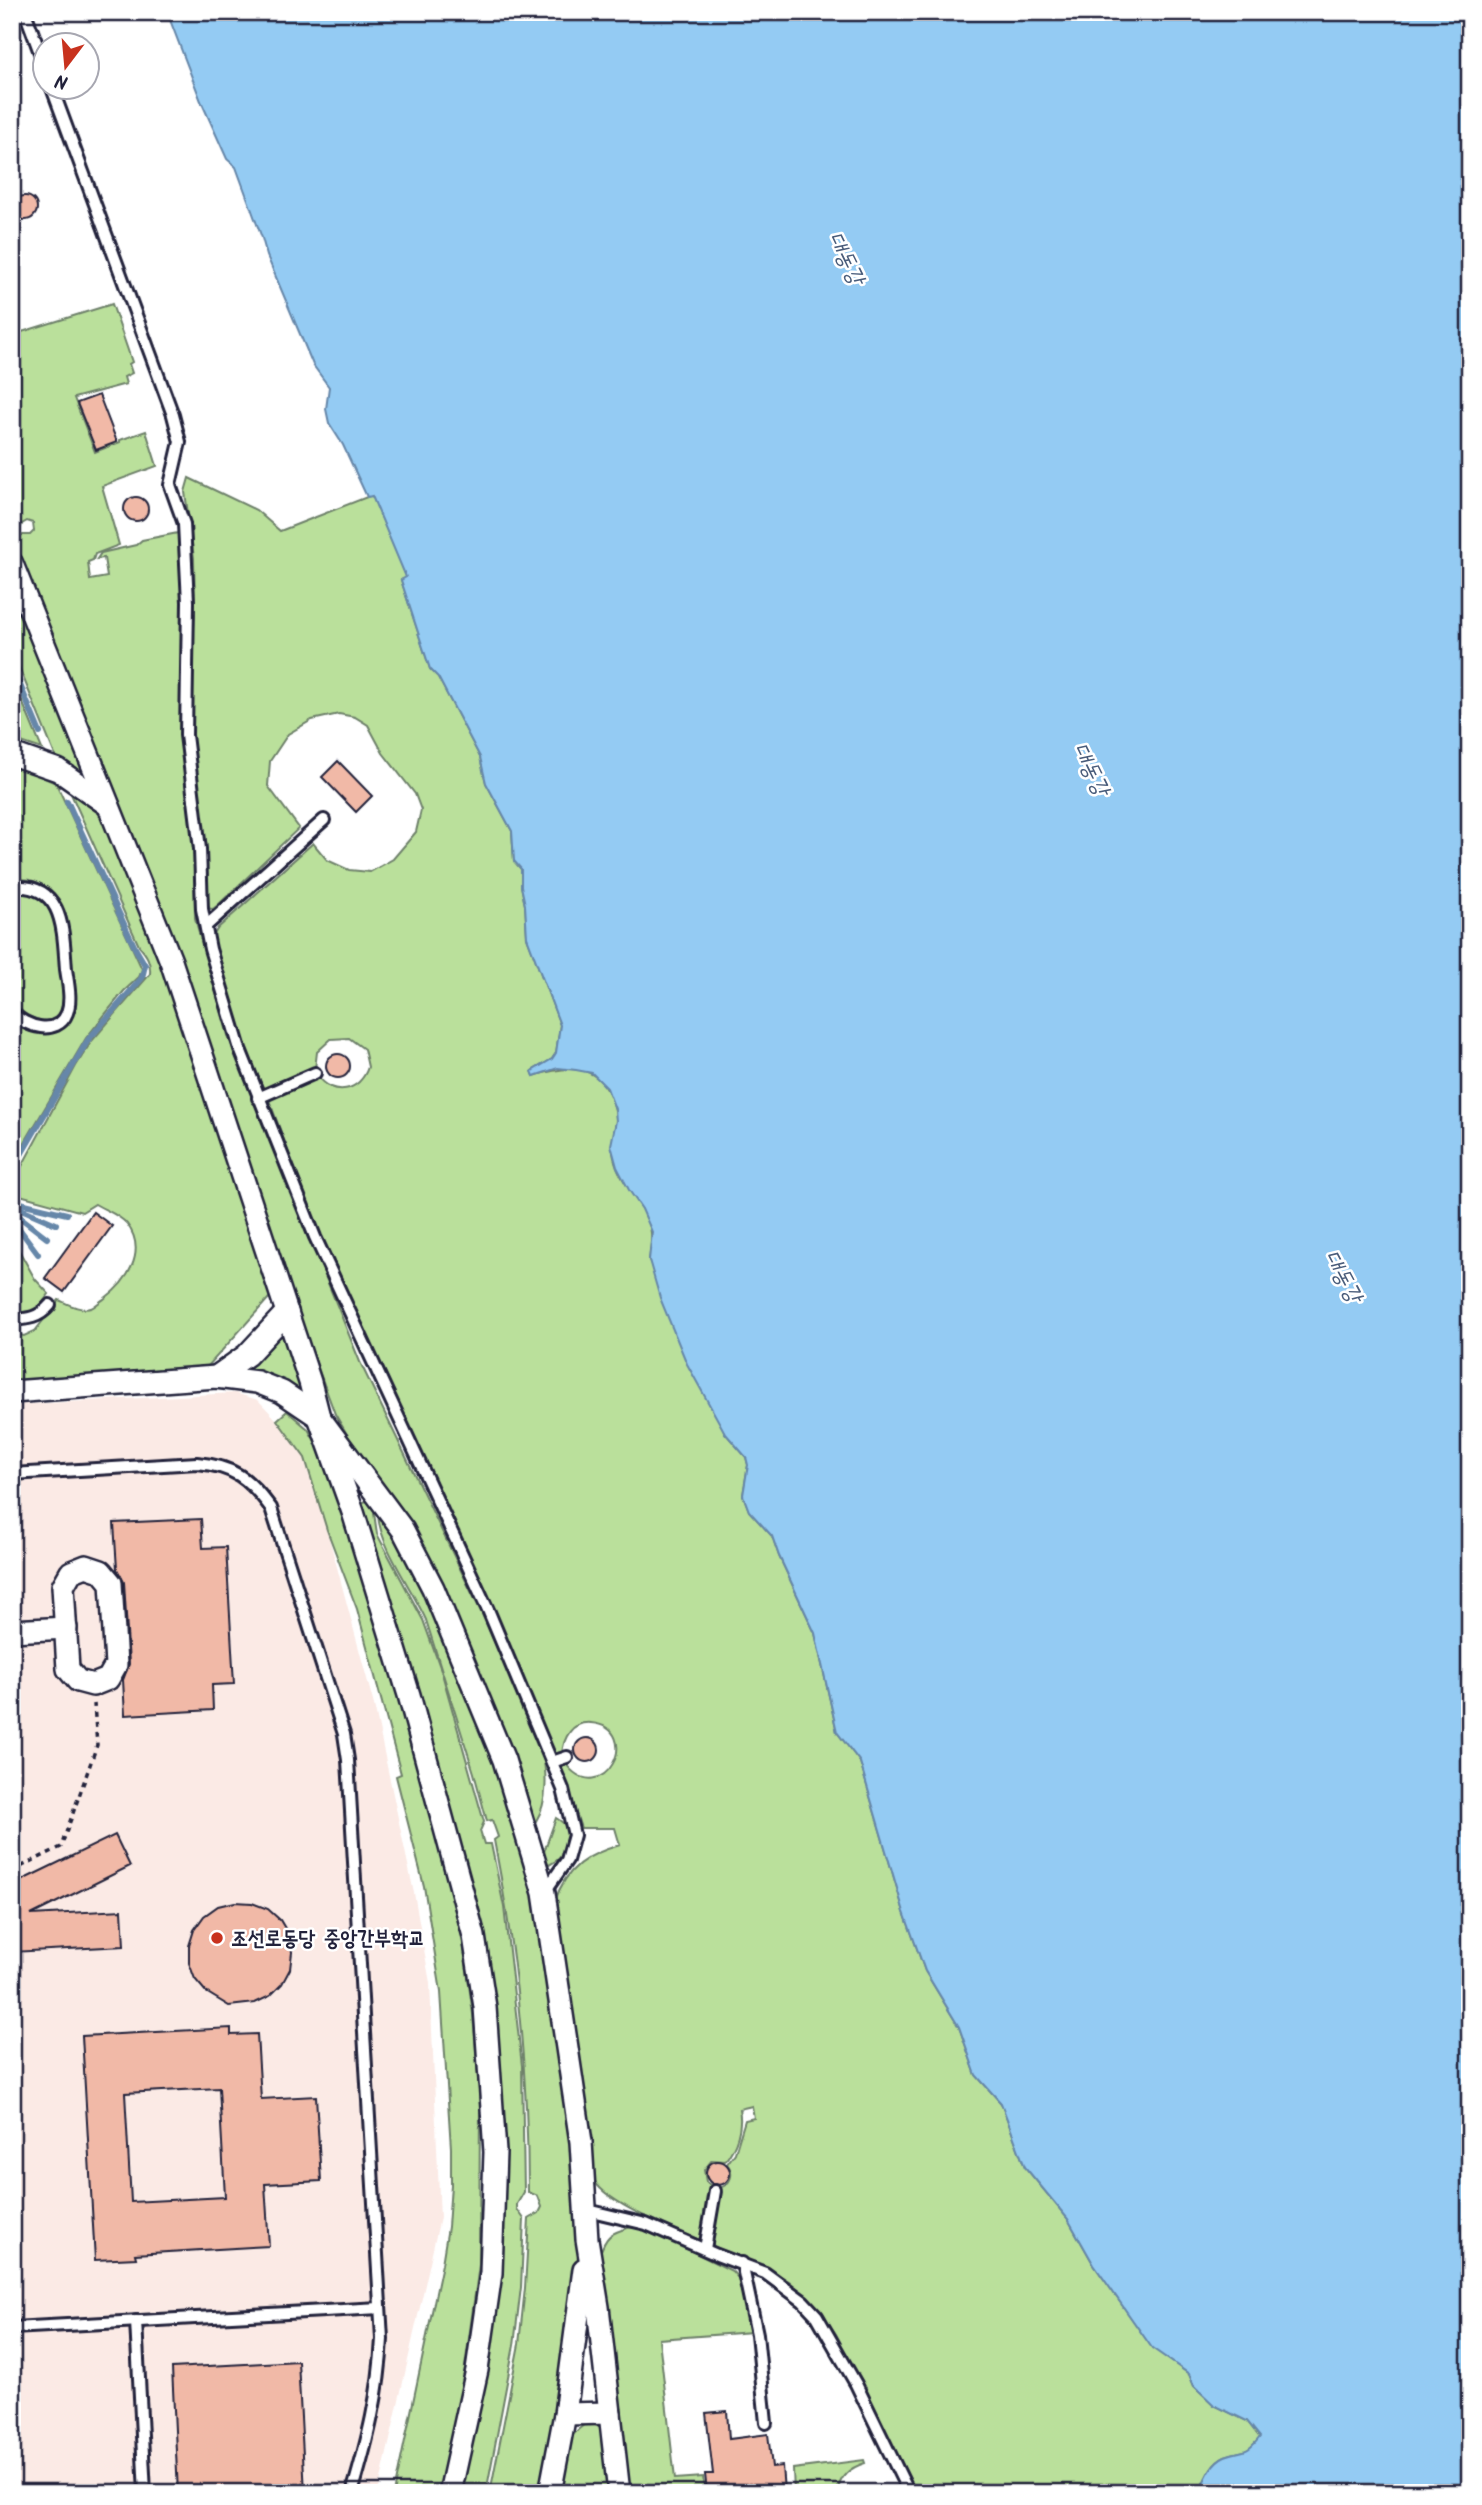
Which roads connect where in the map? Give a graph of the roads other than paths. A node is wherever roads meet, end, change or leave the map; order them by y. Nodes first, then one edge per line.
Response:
1 (24, 12) edge
2 (32, 33) edge
3 (57, 102) edge
4 (12, 564) edge
5 (12, 754) edge
6 (109, 805) junction
7 (324, 820) dead end
8 (12, 887) edge
9 (206, 926) junction
10 (12, 1012) edge
11 (315, 1073) dead end
12 (258, 1098) junction
13 (50, 1305) dead end
14 (287, 1312) junction
15 (12, 1321) edge
16 (216, 1377) junction
17 (12, 1392) edge
18 (318, 1417) junction
19 (12, 1474) edge
20 (66, 1628) junction
21 (12, 1631) edge
22 (567, 1757) dead end
23 (552, 1762) junction
24 (544, 1893) junction
25 (715, 2191) dead end
26 (587, 2210) junction
27 (587, 2239) junction
28 (705, 2249) junction
29 (742, 2263) junction
30 (380, 2308) junction
31 (135, 2321) junction
32 (12, 2328) edge
33 (610, 2413) junction
34 (565, 2414) junction
35 (766, 2423) dead end
36 (145, 2493) edge
37 (352, 2493) edge
38 (450, 2493) edge
39 (550, 2493) edge
40 (619, 2493) edge
41 (909, 2493) edge

1 - 2 lane
3 - 9 lane
4 - 6 street
5 - 6 street
6 - 14 street
7 - 9 lane
8 - 10 lane
9 - 12 lane
11 - 12 lane
12 - 23 lane
13 - 15 lane
14 - 16 street
14 - 18 street
16 - 17 street
16 - 18 street
18 - 24 street
18 - 38 street
19 - 30 lane
20 - 20 street
20 - 21 street
22 - 23 lane
23 - 24 lane
24 - 26 street
25 - 28 lane
26 - 27 street
26 - 28 lane
27 - 33 street
27 - 34 street
28 - 29 lane
29 - 35 lane
29 - 41 lane
30 - 31 lane
30 - 37 lane
31 - 32 lane
31 - 36 lane
33 - 34 street
33 - 40 street
34 - 39 street

